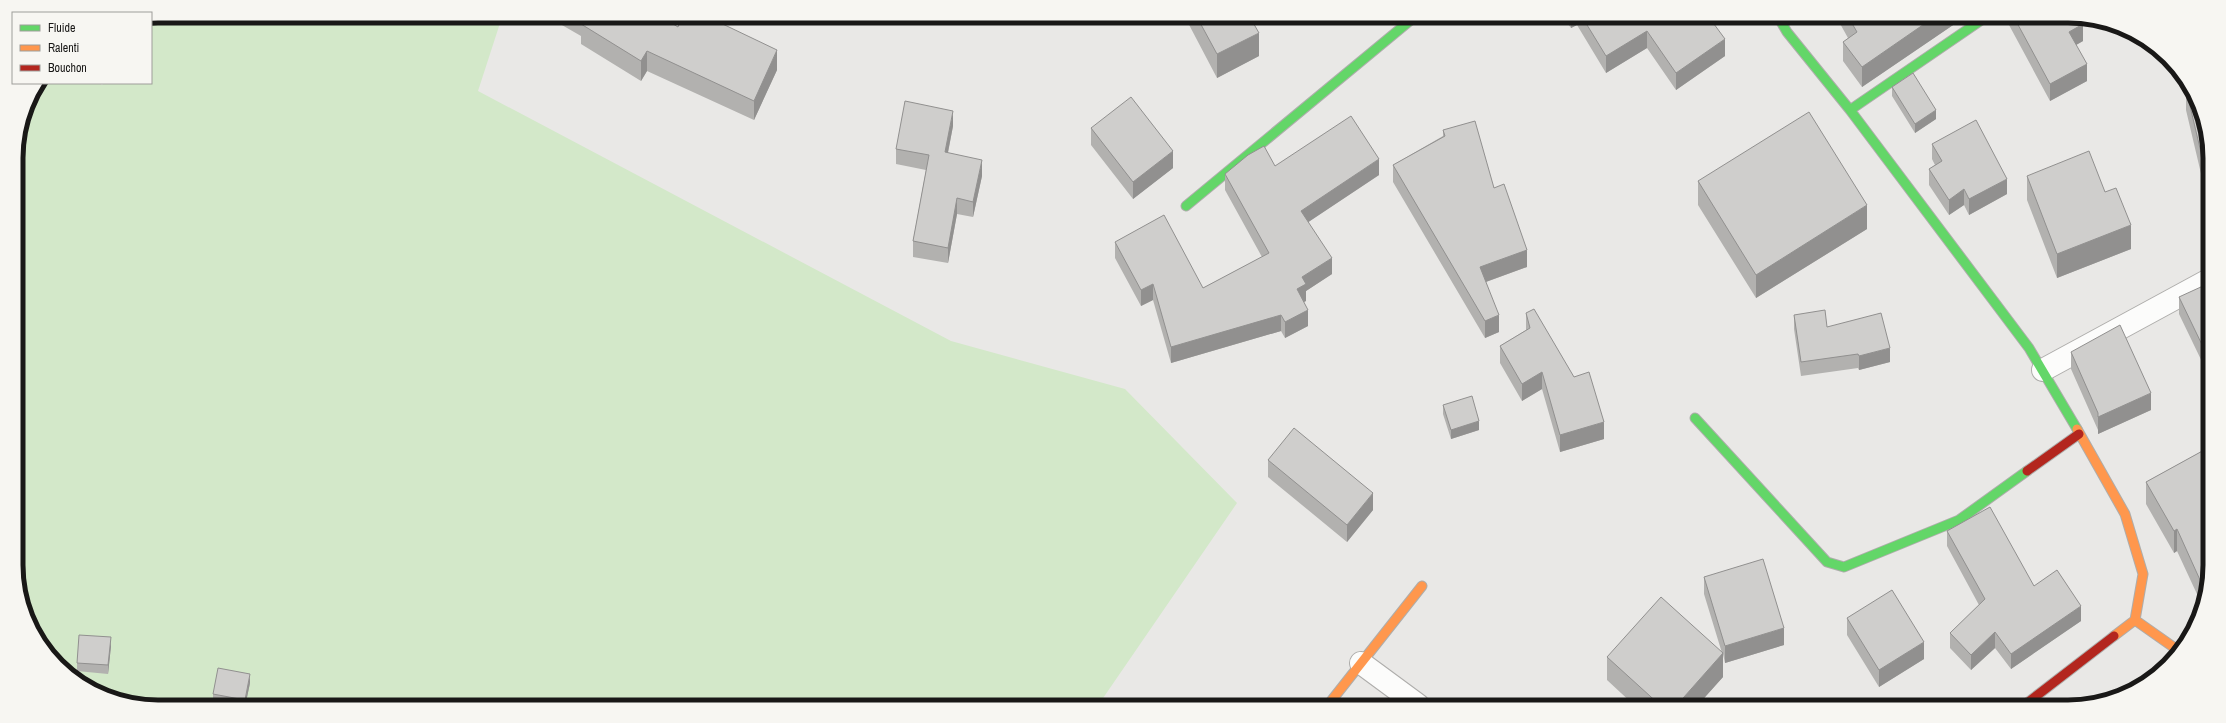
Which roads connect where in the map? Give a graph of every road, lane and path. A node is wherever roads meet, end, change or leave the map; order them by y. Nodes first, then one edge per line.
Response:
1 (1407, 23) edge
2 (1782, 23) edge
3 (1977, 23) edge
4 (1850, 110) junction
5 (1186, 206) dead end
6 (2203, 283) edge
7 (2043, 370) junction
8 (1695, 418) dead end
9 (2080, 434) junction
10 (1422, 586) dead end
11 (2135, 620) junction
12 (2174, 648) edge
13 (1361, 663) junction
14 (1332, 700) edge
15 (1411, 700) edge
16 (2031, 700) edge

1 - 5 street
2 - 4 street
3 - 4 street
4 - 7 street
6 - 7 street
7 - 9 street
8 - 9 street
9 - 11 street
10 - 13 street
11 - 12 street
11 - 16 street
13 - 14 street
13 - 15 street

